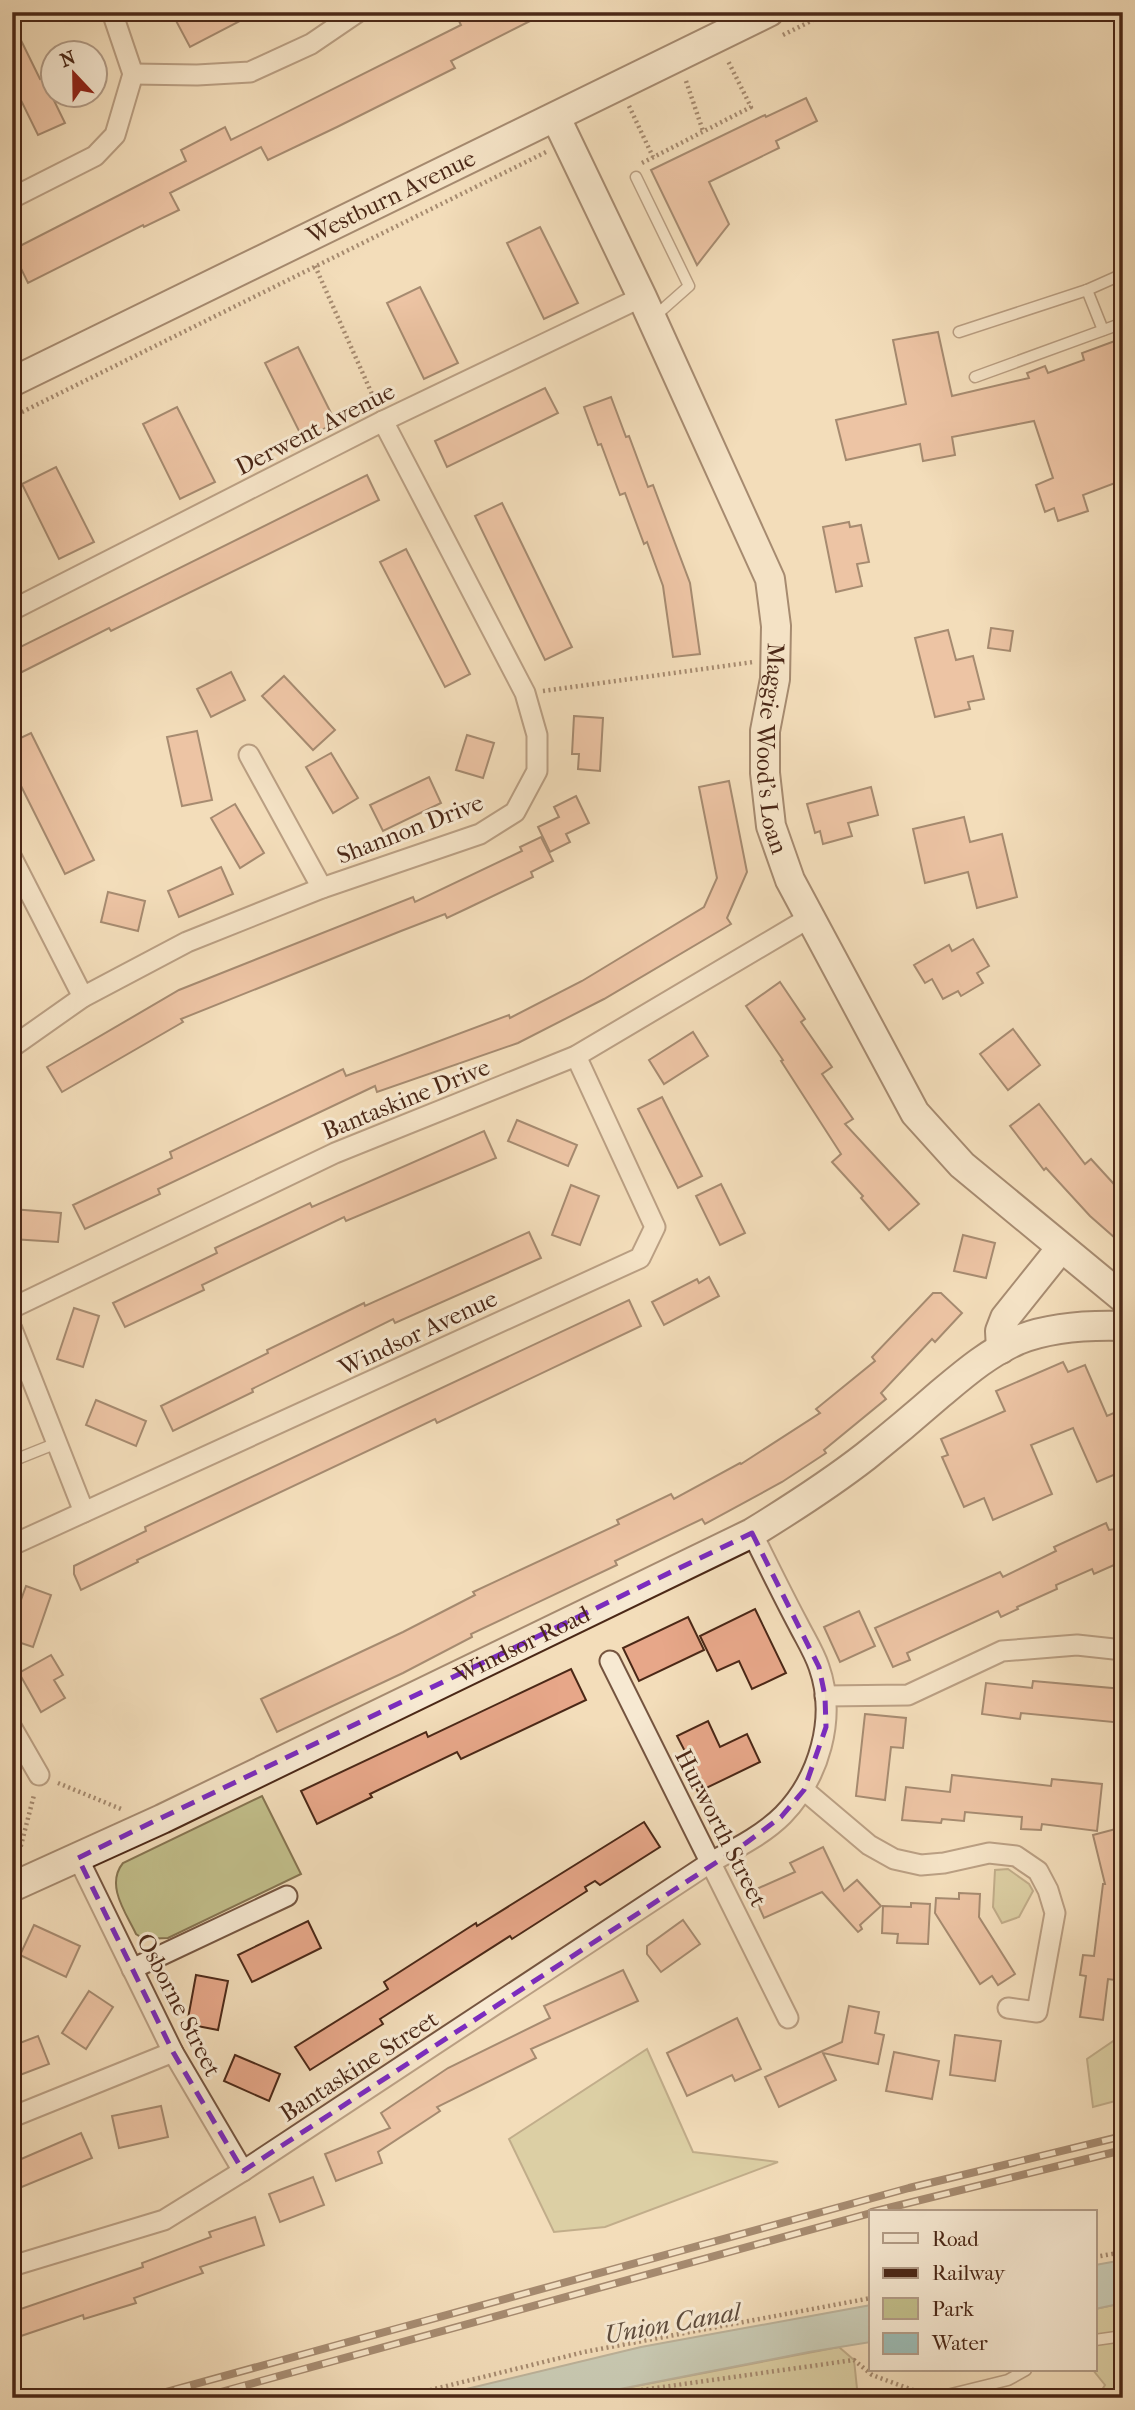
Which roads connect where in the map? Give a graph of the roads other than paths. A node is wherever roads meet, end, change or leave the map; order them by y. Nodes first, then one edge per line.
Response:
1 (112, 12) edge
2 (358, 12) edge
3 (771, 26) edge
4 (133, 74) junction
5 (562, 130) junction
6 (636, 177) road end
7 (12, 198) edge
8 (1123, 274) edge
9 (1087, 290) junction
10 (647, 308) junction
11 (1123, 323) edge
12 (1103, 330) junction
13 (959, 332) dead end
14 (975, 377) dead end
15 (12, 382) edge
16 (383, 421) junction
17 (12, 610) edge
18 (249, 755) dead end
19 (12, 858) edge
20 (322, 888) junction
21 (809, 918) junction
22 (83, 997) junction
23 (12, 1047) edge
24 (576, 1056) junction
25 (1061, 1248) junction
26 (1123, 1298) edge
27 (12, 1308) edge
28 (1123, 1326) edge
29 (12, 1329) edge
30 (1001, 1349) junction
31 (57, 1443) junction
32 (12, 1461) edge
33 (84, 1512) junction
34 (752, 1533) junction
35 (12, 1545) edge
36 (1123, 1650) edge
37 (610, 1661) dead end
38 (825, 1696) junction
39 (12, 1728) edge
40 (40, 1775) road end
41 (804, 1790) junction
42 (78, 1858) junction
43 (711, 1862) junction
44 (14, 1877) edge
45 (287, 1896) dead end
46 (132, 1969) junction
47 (1008, 2008) dead end
48 (788, 2018) dead end
49 (173, 2052) junction
50 (12, 2117) edge
51 (243, 2171) junction
52 (12, 2266) edge
53 (1123, 2336) edge
54 (1096, 2340) edge
55 (1022, 2372) edge
56 (935, 2398) edge

1 - 4 street
2 - 4 street
3 - 5 street, Westburn Avenue
4 - 7 street
5 - 10 street, Maggie Wood's Loan
5 - 15 street, Westburn Avenue
6 - 10 lane
8 - 9 lane
9 - 12 lane
9 - 13 lane
10 - 16 street, Derwent Avenue
10 - 21 street, Maggie Wood's Loan
11 - 12 lane
12 - 14 lane
16 - 17 street, Derwent Avenue
16 - 20 street, Shannon Drive
18 - 20 street
19 - 22 street
20 - 22 street, Shannon Drive
21 - 24 street, Bantaskine Drive
21 - 25 street, Maggie Wood's Loan
22 - 23 street, Shannon Drive
24 - 27 street, Bantaskine Drive
24 - 33 street, Windsor Avenue
25 - 26 street, Maggie Wood's Loan
25 - 30 street
28 - 30 street, Windsor Road
29 - 31 street
30 - 34 street, Windsor Road
31 - 32 lane
31 - 33 street
33 - 35 street, Windsor Avenue
34 - 38 street, Bantaskine Street
34 - 42 street, Windsor Road
36 - 38 street
37 - 43 street, Hurworth Street
38 - 41 street, Bantaskine Street
39 - 40 street
41 - 43 street, Bantaskine Street
41 - 47 street
42 - 44 street, Windsor Road
42 - 46 street, Osborne Street
43 - 48 street, Hurworth Street
43 - 51 street, Bantaskine Street
45 - 46 street
46 - 49 street, Osborne Street
49 - 50 street
49 - 51 street, Osborne Street
51 - 52 street, Bantaskine Street
53 - 54 lane
55 - 56 lane

